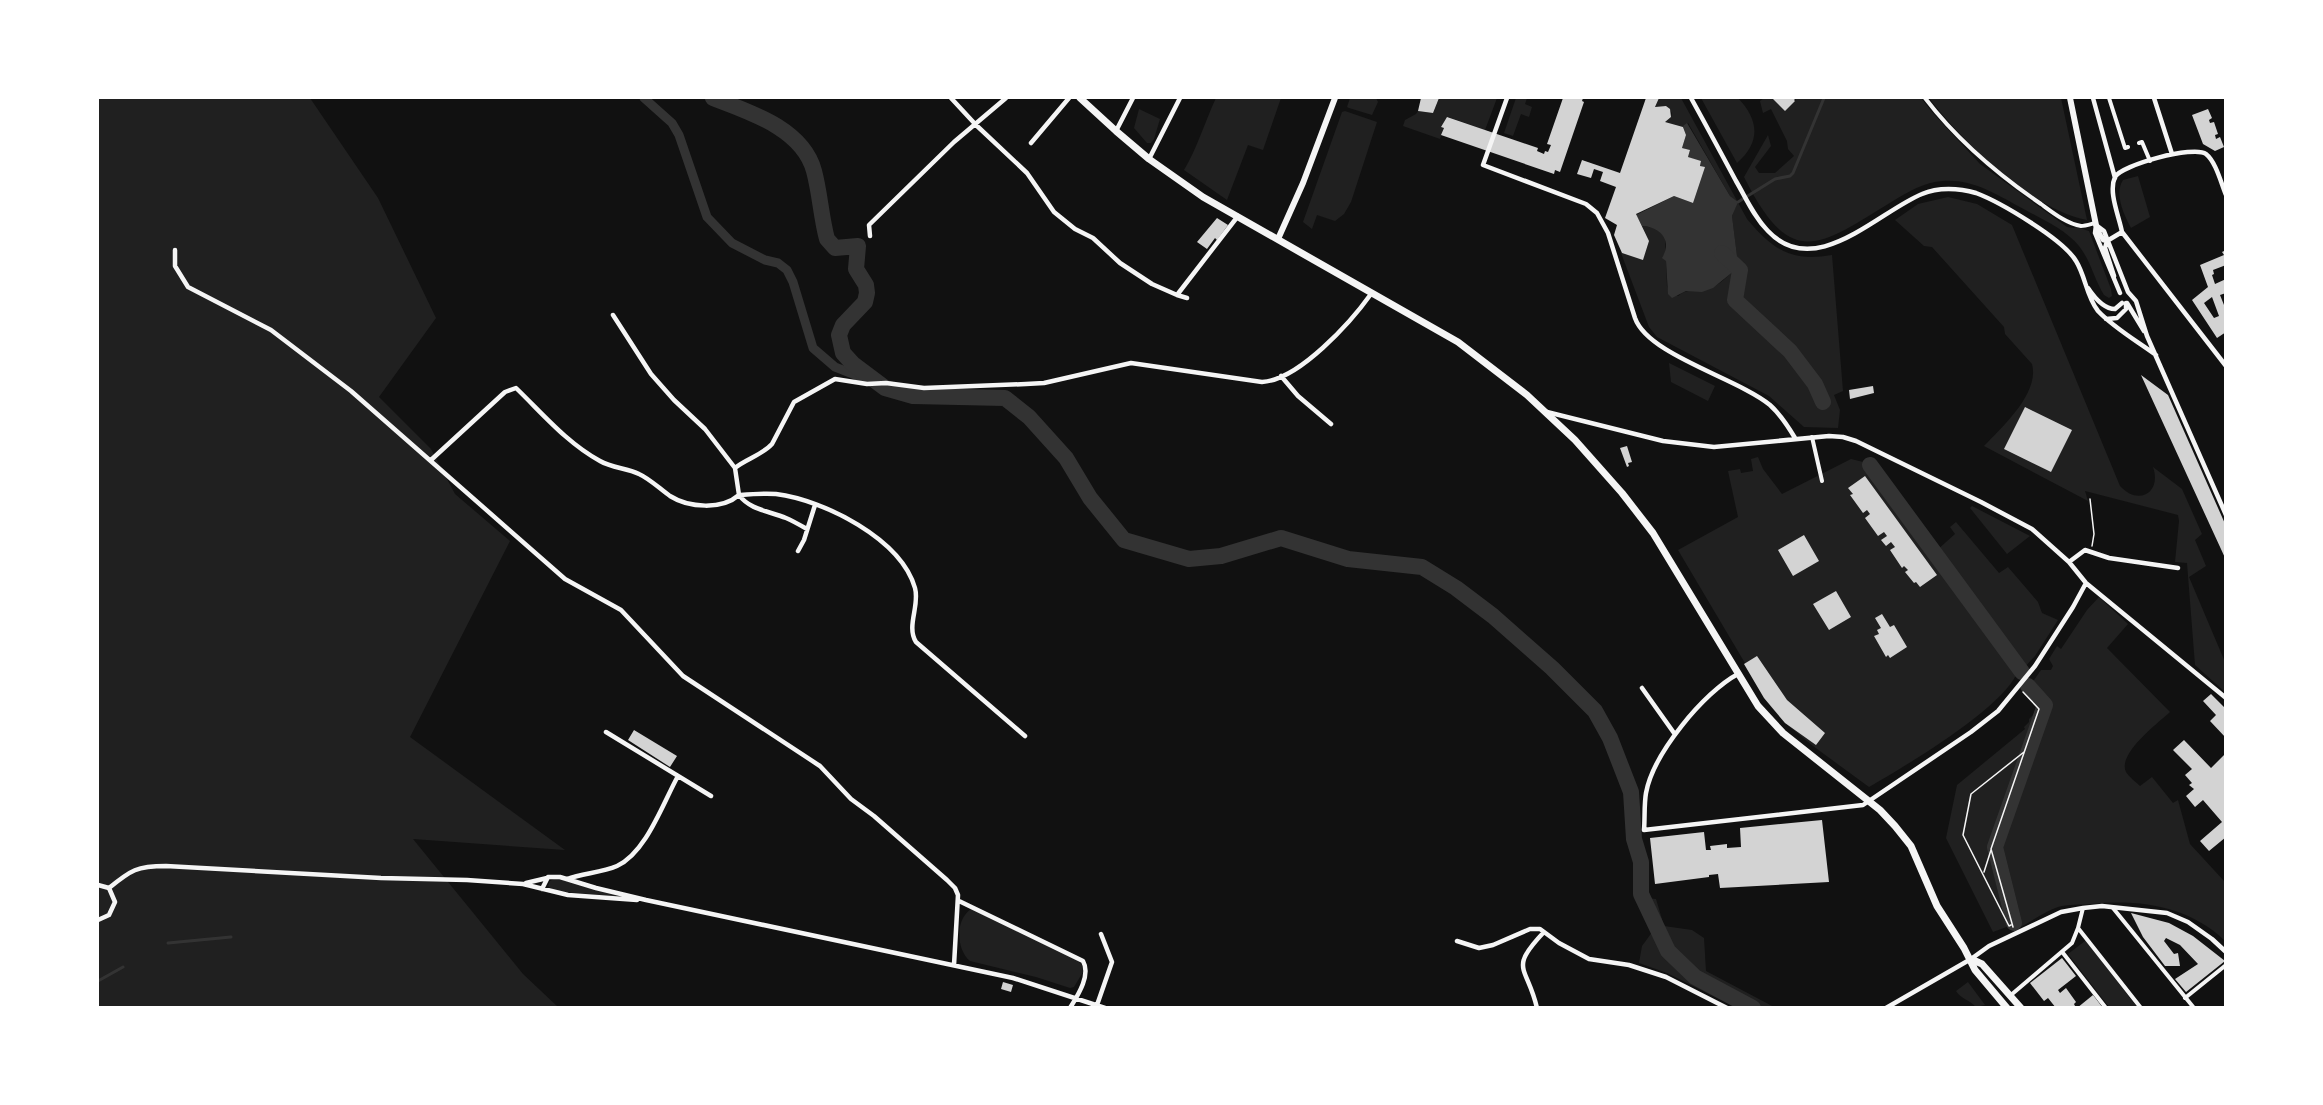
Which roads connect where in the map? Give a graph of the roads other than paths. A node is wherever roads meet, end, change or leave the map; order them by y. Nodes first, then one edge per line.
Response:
1 (951, 98) edge
2 (1006, 98) edge
3 (1069, 98) edge
4 (1080, 98) edge
5 (1133, 98) edge
6 (1180, 98) edge
7 (1335, 98) edge
8 (1506, 98) edge
9 (1691, 98) edge
10 (1925, 98) edge
11 (2070, 98) edge
12 (2093, 98) edge
13 (2109, 98) edge
14 (2154, 98) edge
15 (976, 125) junction
16 (1116, 131) junction
17 (1031, 143) dead end
18 (2139, 143) dead end
19 (2128, 147) dead end
20 (2172, 154) junction
21 (1149, 159) junction
22 (2150, 161) junction
23 (2115, 178) junction
24 (2226, 195) edge
25 (1238, 216) junction
26 (2096, 224) junction
27 (2122, 232) junction
28 (870, 236) dead end
29 (1278, 239) junction
30 (2107, 241) junction
31 (175, 250) dead end
32 (2114, 280) junction
33 (2085, 282) junction
34 (2120, 293) junction
35 (1371, 294) junction
36 (2130, 294) junction
37 (1177, 295) junction
38 (1187, 298) dead end
39 (2125, 303) junction
40 (613, 315) dead end
41 (2106, 319) junction
42 (2147, 336) junction
43 (2156, 355) junction
44 (2226, 366) edge
45 (1281, 376) junction
46 (1545, 412) junction
47 (1331, 424) dead end
48 (1787, 425) junction
49 (1812, 437) junction
50 (1795, 438) junction
51 (1786, 440) junction
52 (431, 460) junction
53 (735, 468) junction
54 (1821, 481) dead end
55 (739, 495) junction
56 (815, 505) junction
57 (2226, 516) edge
58 (807, 529) junction
59 (798, 551) dead end
60 (2069, 562) junction
61 (2178, 568) dead end
62 (2086, 583) junction
63 (1738, 674) junction
64 (1642, 688) dead end
65 (2226, 698) edge
66 (606, 732) dead end
67 (1674, 733) junction
68 (1025, 736) dead end
69 (678, 776) junction
70 (711, 796) dead end
71 (1870, 801) junction
72 (548, 877) junction
73 (567, 879) junction
74 (524, 884) junction
75 (98, 885) edge
76 (109, 888) junction
77 (542, 889) junction
78 (646, 900) junction
79 (959, 901) junction
80 (2112, 906) junction
81 (2083, 908) junction
82 (98, 920) edge
83 (2079, 928) junction
84 (1544, 932) junction
85 (1101, 934) dead end
86 (1457, 941) dead end
87 (2226, 952) edge
88 (2063, 953) junction
89 (1971, 959) junction
90 (954, 965) junction
91 (2226, 965) edge
92 (2011, 995) junction
93 (1076, 997) junction
94 (2185, 998) junction
95 (1097, 1005) junction
96 (1070, 1008) edge
97 (1105, 1008) edge
98 (1537, 1008) edge
99 (1727, 1008) edge
100 (1886, 1008) edge
101 (2007, 1008) edge
102 (2021, 1008) edge
103 (2106, 1008) edge
104 (2141, 1008) edge
105 (2194, 1008) edge

1 - 15 street
2 - 15 street
3 - 17 street
4 - 16 main road
5 - 16 street
6 - 21 street
7 - 29 street
8 - 48 street
9 - 33 street
10 - 26 street
11 - 26 street
12 - 23 street
13 - 19 street
14 - 20 street
15 - 28 street
15 - 37 street
16 - 21 main road
18 - 22 street
20 - 22 street
20 - 24 street
21 - 25 main road
22 - 23 street
23 - 27 street
25 - 29 main road
25 - 37 street
26 - 30 street
26 - 32 street
27 - 30 street
27 - 44 street
29 - 35 main road
30 - 32 street
30 - 36 street
31 - 52 street
32 - 34 street
33 - 39 street
33 - 41 street
34 - 36 street
34 - 39 street
35 - 45 street
35 - 46 main road
36 - 39 street
36 - 42 street
37 - 38 street
39 - 41 street
39 - 42 street
40 - 53 street
41 - 43 street
42 - 43 street
43 - 57 street
45 - 47 street
45 - 53 street
46 - 51 street
46 - 63 main road
48 - 50 street
48 - 51 street
49 - 50 street
49 - 54 street
49 - 60 street
50 - 51 street
52 - 55 street
52 - 79 street
53 - 55 street
55 - 56 street
55 - 58 street
56 - 58 street
56 - 68 street
58 - 59 street
60 - 61 street
60 - 62 street
62 - 65 street
62 - 71 street
63 - 67 street
63 - 71 main road
64 - 67 street
66 - 69 street
67 - 71 street
69 - 70 street
69 - 73 street
71 - 89 main road
72 - 73 street
72 - 74 street
72 - 77 street
73 - 78 street
74 - 76 street
74 - 77 street
75 - 76 street
76 - 82 street
77 - 78 street
78 - 90 street
79 - 90 street
79 - 93 street
80 - 81 street
80 - 87 street
80 - 94 street
81 - 83 street
81 - 89 street
83 - 88 street
83 - 104 street
84 - 86 street
84 - 98 street
84 - 99 street
85 - 95 street
88 - 92 street
88 - 103 street
89 - 92 main road
89 - 100 street
89 - 101 main road
90 - 93 street
91 - 94 street
92 - 102 main road
93 - 95 street
93 - 96 street
94 - 105 street
95 - 97 street

